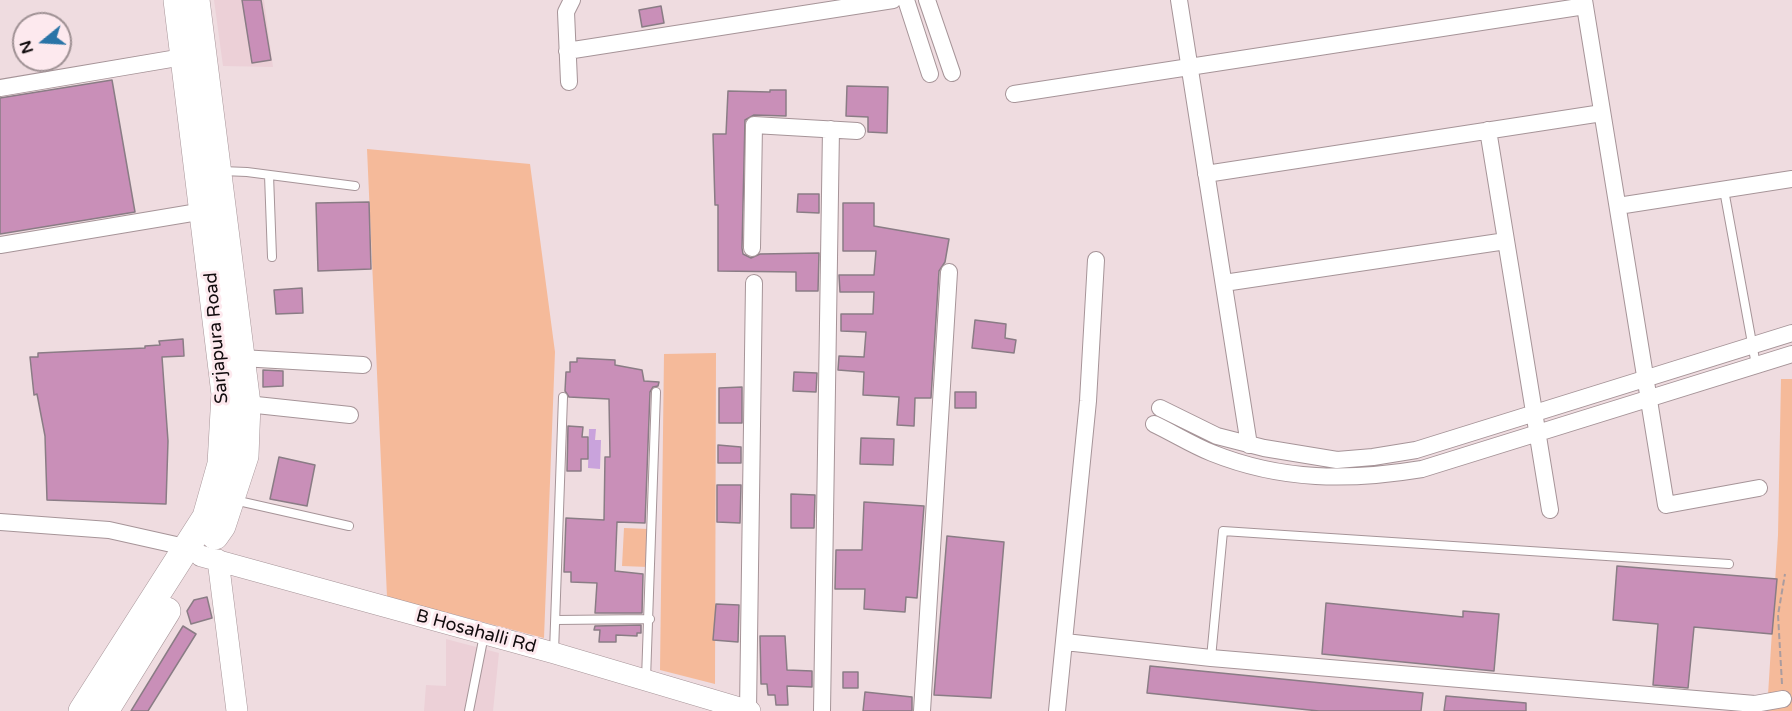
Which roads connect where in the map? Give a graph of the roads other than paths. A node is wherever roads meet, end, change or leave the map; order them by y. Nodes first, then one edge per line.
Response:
1 (177, 0) edge
2 (196, 0) edge
3 (572, 0) edge
4 (893, 0) edge
5 (906, 0) edge
6 (927, 0) edge
7 (1179, 0) edge
8 (1585, 3) edge
9 (567, 51) junction
10 (183, 57) junction
11 (1189, 67) junction
12 (952, 73) dead end
13 (930, 74) dead end
14 (569, 82) dead end
15 (0, 88) edge
16 (1014, 94) dead end
17 (1602, 112) junction
18 (831, 129) junction
19 (857, 130) dead end
20 (1488, 130) junction
21 (219, 171) junction
22 (268, 174) junction
23 (1206, 174) junction
24 (1792, 179) edge
25 (355, 186) dead end
26 (1724, 190) junction
27 (1618, 206) junction
28 (204, 211) junction
29 (1506, 241) junction
30 (0, 246) edge
31 (752, 248) dead end
32 (272, 257) dead end
33 (1096, 260) dead end
34 (949, 272) dead end
35 (754, 283) dead end
36 (1224, 283) junction
37 (1792, 333) edge
38 (1753, 345) junction
39 (1792, 354) edge
40 (241, 358) junction
41 (363, 365) dead end
42 (1756, 365) junction
43 (1645, 379) junction
44 (656, 392) dead end
45 (563, 397) dead end
46 (1648, 398) junction
47 (247, 404) junction
48 (1534, 413) junction
49 (350, 415) dead end
50 (1537, 432) junction
51 (1249, 445) junction
52 (1759, 488) dead end
53 (231, 499) junction
54 (1550, 510) dead end
55 (0, 522) edge
56 (349, 526) dead end
57 (202, 554) junction
58 (1728, 564) dead end
59 (650, 619) junction
60 (555, 620) junction
61 (484, 635) junction
62 (1065, 642) junction
63 (554, 653) junction
64 (1211, 658) junction
65 (646, 680) junction
66 (1783, 699) road end
67 (741, 710) edge
68 (82, 711) edge
69 (105, 711) edge
70 (237, 711) edge
71 (470, 711) edge
72 (822, 711) edge
73 (922, 711) edge
74 (1058, 711) edge

1 - 10 main road, Sarjapura Road
2 - 21 main road, Sarjapura Road
3 - 9 street
4 - 9 street
5 - 13 street
6 - 12 street
7 - 11 street
8 - 11 street
8 - 17 street
9 - 14 street
10 - 15 street
10 - 28 main road, Sarjapura Road
11 - 16 street
11 - 23 street
17 - 20 street
17 - 27 street
18 - 19 street
18 - 31 street
18 - 72 street
20 - 23 street
20 - 29 street
21 - 22 lane
21 - 40 main road, Sarjapura Road
22 - 25 lane
22 - 32 lane
23 - 36 street
24 - 26 street
26 - 27 street
26 - 38 lane
27 - 43 street
28 - 30 street
28 - 57 main road, Sarjapura Road
29 - 36 street
29 - 48 street
33 - 62 street
34 - 73 street
35 - 67 street
36 - 51 street
37 - 38 street
38 - 42 lane
38 - 43 street
39 - 42 street
40 - 41 street
40 - 47 main road, Sarjapura Road
42 - 46 street
43 - 46 street
43 - 48 street
44 - 59 lane
45 - 60 lane
46 - 50 street
46 - 52 street
47 - 49 street
47 - 53 main road, Sarjapura Road
48 - 50 street
48 - 51 street
50 - 51 street
50 - 54 street
53 - 56 lane
53 - 57 main road, Sarjapura Road
55 - 57 street
57 - 61 street, B Hosahalli Rd
57 - 68 main road, Sarjapura Road
57 - 69 main road, Sarjapura Road
57 - 70 street
58 - 64 lane
59 - 60 lane
59 - 65 lane
60 - 63 lane
61 - 63 street, B Hosahalli Rd
61 - 71 lane
62 - 64 street
62 - 74 street
63 - 65 street, B Hosahalli Rd
64 - 66 street
65 - 67 street, B Hosahalli Rd

